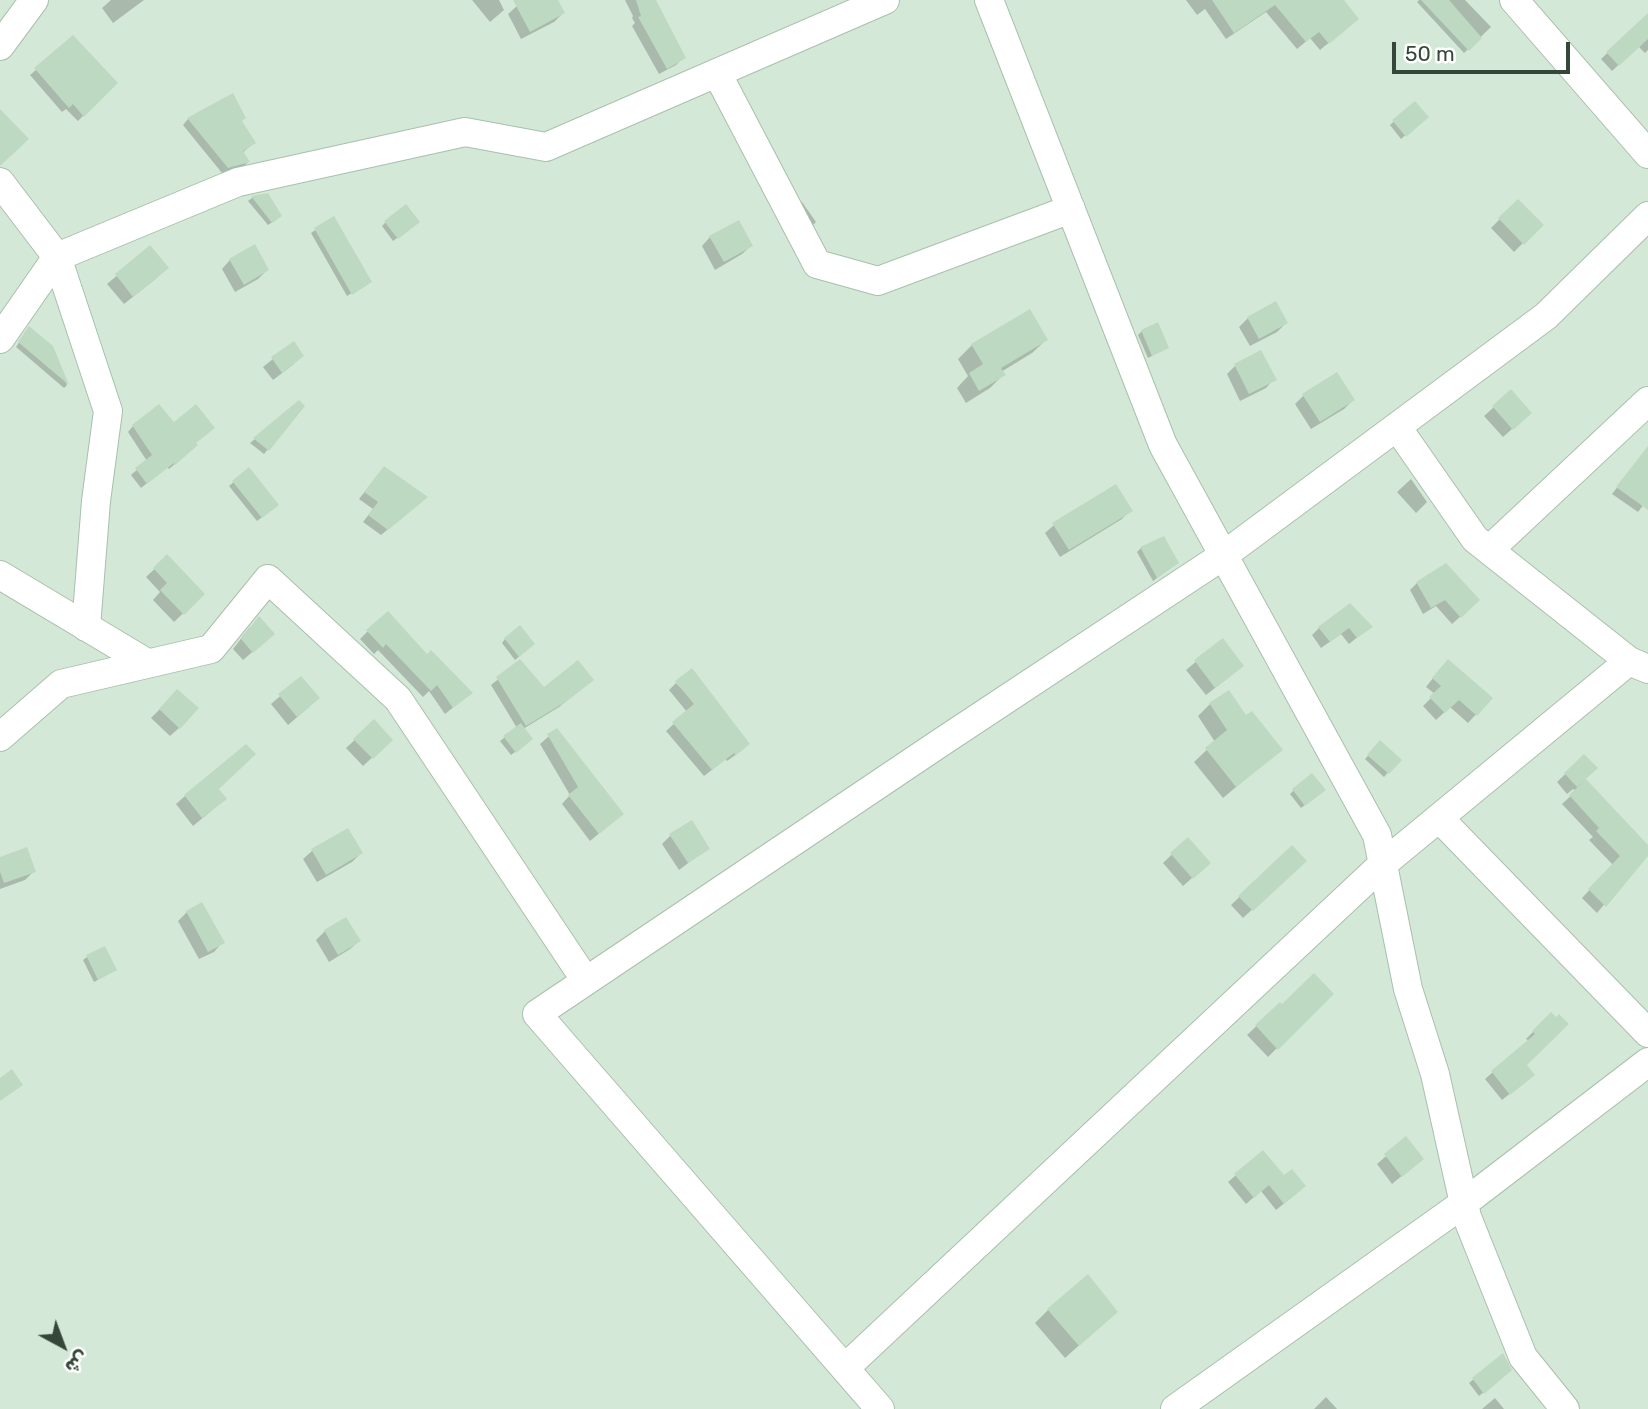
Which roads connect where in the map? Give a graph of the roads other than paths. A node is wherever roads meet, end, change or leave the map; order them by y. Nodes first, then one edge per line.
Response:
1 (34, 0) edge
2 (885, 0) edge
3 (989, 0) edge
4 (1514, 0) edge
5 (0, 46) edge
6 (717, 73) junction
7 (1648, 154) edge
8 (0, 182) edge
9 (1071, 209) junction
10 (1648, 216) edge
11 (57, 257) junction
12 (0, 339) edge
13 (1648, 401) edge
14 (1396, 427) junction
15 (1489, 550) junction
16 (1224, 555) junction
17 (0, 575) edge
18 (86, 627) junction
19 (147, 663) junction
20 (1638, 665) edge
21 (0, 737) edge
22 (1439, 818) junction
23 (1383, 864) junction
24 (586, 981) junction
25 (1648, 1032) edge
26 (1648, 1062) edge
27 (1464, 1203) junction
28 (845, 1368) junction
29 (880, 1409) edge
30 (1175, 1409) edge
31 (1565, 1409) edge

1 - 5 street
2 - 6 street
3 - 9 street
4 - 7 street
6 - 9 street
6 - 11 street
8 - 11 street
9 - 16 street
10 - 14 street
11 - 12 street
11 - 18 street
13 - 15 street
14 - 15 street
14 - 16 street
15 - 20 street
16 - 23 street
16 - 24 street
17 - 18 street
18 - 19 street
19 - 21 street
19 - 24 street
20 - 22 street
22 - 23 street
22 - 25 street
23 - 27 street
23 - 28 street
24 - 28 street
26 - 27 street
27 - 30 street
27 - 31 street
28 - 29 street

